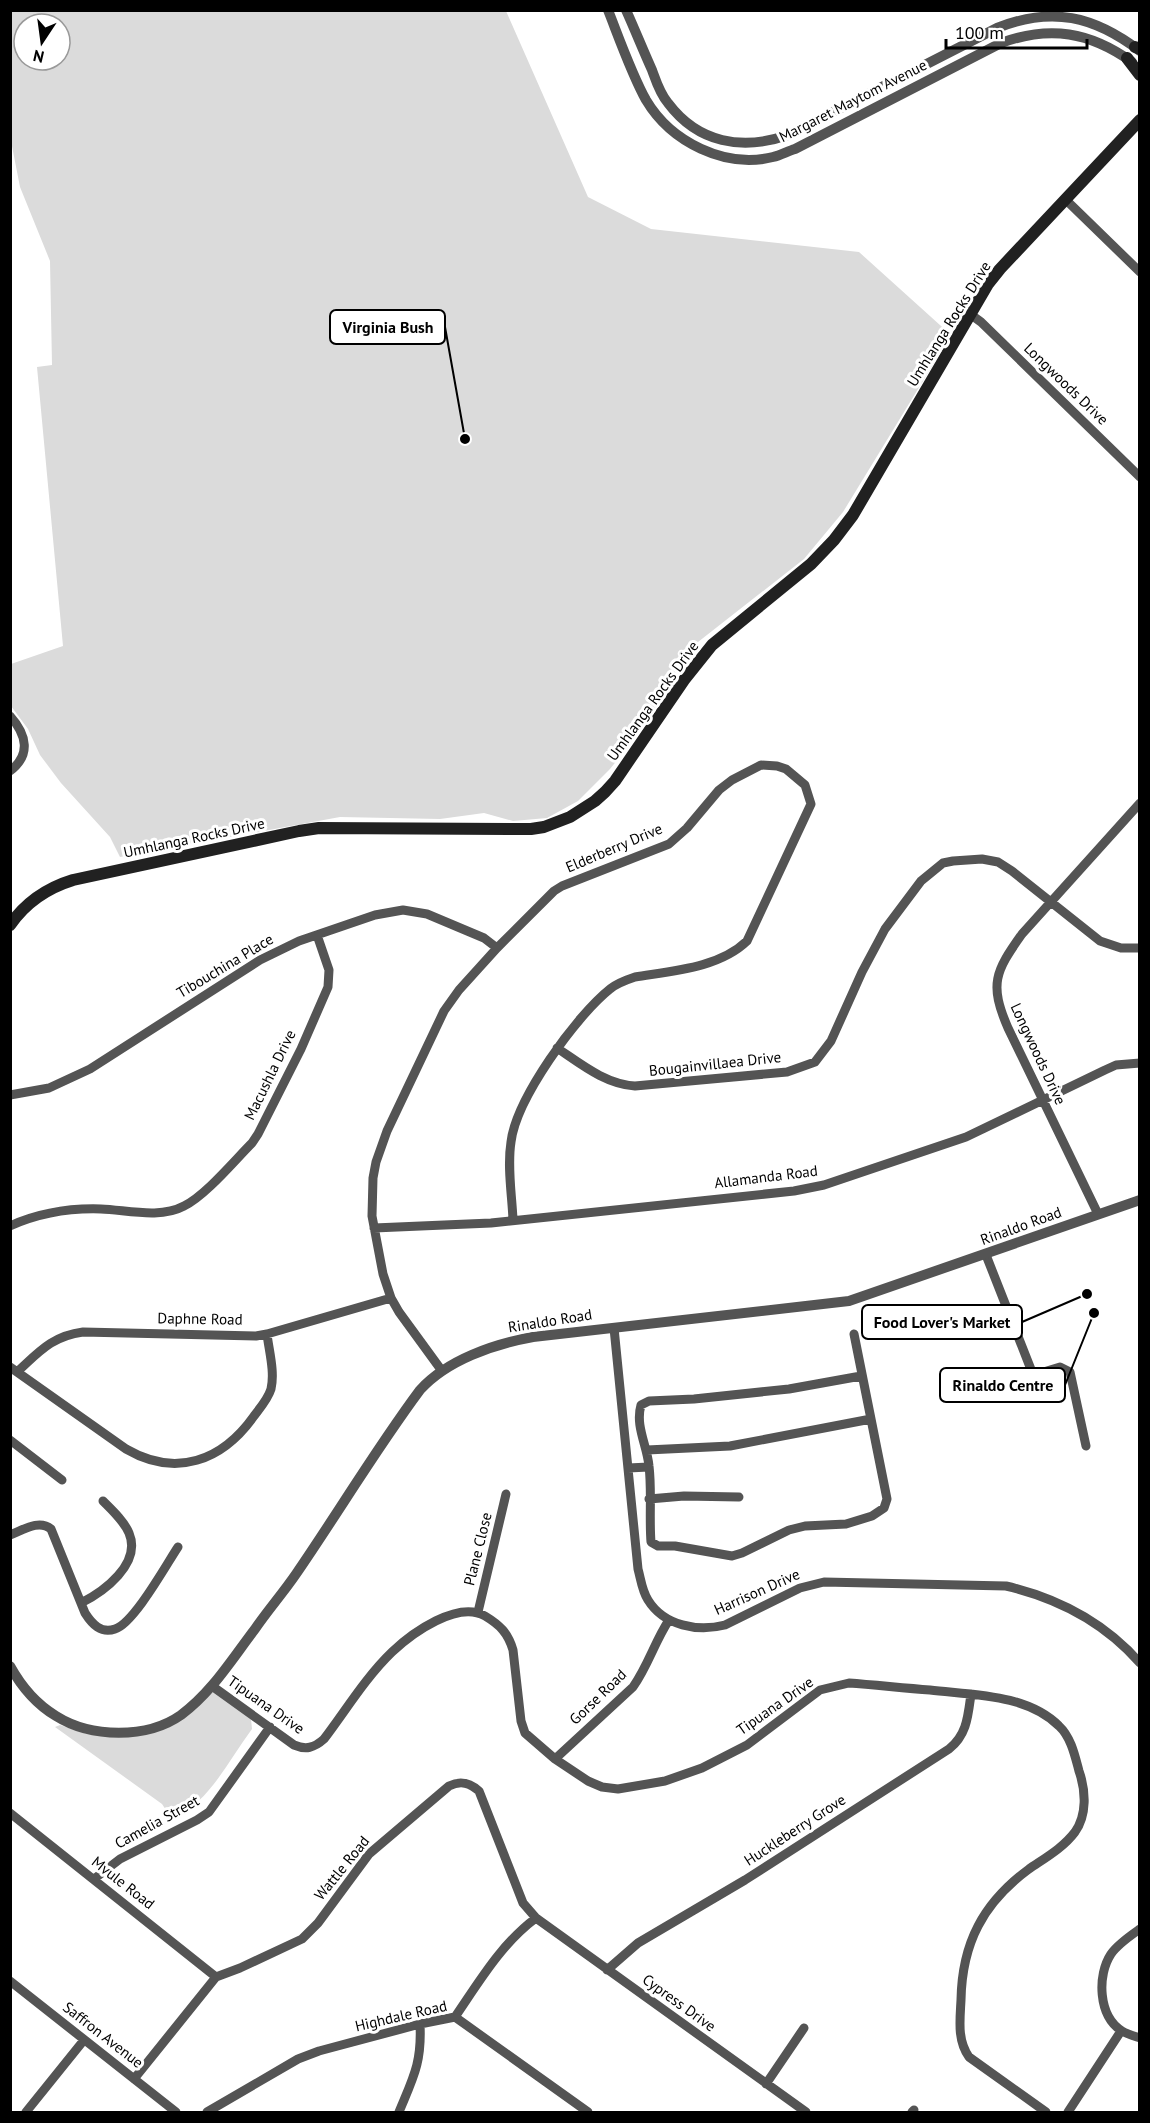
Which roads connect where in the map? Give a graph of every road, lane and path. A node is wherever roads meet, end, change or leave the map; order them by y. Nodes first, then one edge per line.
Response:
1 (608, 10) edge
2 (626, 10) edge
3 (640, 43) junction
4 (1135, 47) edge
5 (624, 49) junction
6 (1122, 55) junction
7 (1140, 67) edge
8 (1140, 75) edge
9 (1138, 124) edge
10 (788, 135) junction
11 (795, 148) junction
12 (1065, 199) junction
13 (1140, 272) edge
14 (969, 314) junction
15 (1140, 477) edge
16 (10, 716) edge
17 (10, 771) edge
18 (1140, 803) edge
19 (1050, 903) junction
20 (10, 925) edge
21 (318, 935) junction
22 (497, 948) junction
23 (1140, 948) edge
24 (557, 1048) junction
25 (1140, 1063) edge
26 (10, 1095) edge
27 (1044, 1101) junction
28 (1140, 1200) edge
29 (1098, 1214) junction
30 (513, 1220) junction
31 (10, 1226) edge
32 (374, 1228) junction
33 (986, 1255) junction
34 (391, 1298) junction
35 (614, 1328) junction
36 (267, 1334) junction
37 (854, 1334) dead end
38 (14, 1370) edge
39 (442, 1371) junction
40 (861, 1376) junction
41 (871, 1419) junction
42 (10, 1440) edge
43 (1086, 1446) dead end
44 (647, 1450) junction
45 (628, 1468) junction
46 (649, 1472) junction
47 (629, 1479) junction
48 (62, 1480) dead end
49 (506, 1494) dead end
50 (739, 1497) dead end
51 (650, 1499) junction
52 (103, 1500) dead end
53 (10, 1535) edge
54 (178, 1547) dead end
55 (81, 1603) junction
56 (478, 1612) junction
57 (669, 1620) junction
58 (1140, 1664) edge
59 (10, 1666) edge
60 (212, 1686) junction
61 (971, 1694) junction
62 (270, 1726) junction
63 (555, 1759) junction
64 (10, 1813) edge
65 (94, 1879) junction
66 (536, 1918) junction
67 (1140, 1929) edge
68 (607, 1970) junction
69 (216, 1977) junction
70 (10, 1981) edge
71 (455, 2017) junction
72 (420, 2024) junction
73 (804, 2028) dead end
74 (1121, 2031) junction
75 (1140, 2038) edge
76 (84, 2040) junction
77 (134, 2079) junction
78 (766, 2084) junction
79 (26, 2112) edge
80 (176, 2112) edge
81 (207, 2112) edge
82 (399, 2112) edge
83 (588, 2112) edge
84 (806, 2112) edge
85 (1046, 2112) edge
86 (1068, 2112) edge

1 - 5 street, Margaret Maytom Avenue
2 - 3 street, Margaret Maytom Avenue
3 - 5 street
3 - 10 street, Margaret Maytom Avenue
4 - 6 street
4 - 10 street, Margaret Maytom Avenue
5 - 11 street, Margaret Maytom Avenue
6 - 7 street, Margaret Maytom Avenue
6 - 8 main road
6 - 11 street, Margaret Maytom Avenue
9 - 12 main road, Umhlanga Rocks Drive
10 - 11 street
12 - 13 street
12 - 14 main road, Umhlanga Rocks Drive
14 - 15 street, Longwoods Drive
14 - 20 main road, Umhlanga Rocks Drive
16 - 17 street
18 - 19 street, Longwoods Drive
19 - 23 street, Bougainvillaea Drive
19 - 24 street, Bougainvillaea Drive
19 - 27 street, Longwoods Drive
21 - 22 street, Tibouchina Place
21 - 26 street, Tibouchina Place
21 - 31 street, Macushla Drive
22 - 24 street, Elderberry Drive
22 - 32 street, Elderberry Drive
24 - 30 street, Elderberry Drive
25 - 27 street, Allamanda Road
27 - 29 street, Longwoods Drive
27 - 30 street, Allamanda Road
28 - 29 street, Rinaldo Road
29 - 33 street, Rinaldo Road
30 - 32 street, Allamanda Road
32 - 34 street, Elderberry Drive
33 - 35 street, Rinaldo Road
33 - 43 street
34 - 36 street, Daphne Road
34 - 39 street, Elderberry Drive
35 - 39 street, Rinaldo Road
35 - 45 street
36 - 38 street, Daphne Road
36 - 38 street
37 - 40 street
39 - 60 street, Rinaldo Road
40 - 41 street
40 - 44 street
41 - 44 street
41 - 51 street
42 - 48 street
44 - 46 street
45 - 46 street
45 - 47 street
46 - 47 street
46 - 51 street
47 - 57 street
49 - 56 street, Plane Close
50 - 51 street
52 - 55 street
53 - 55 street
54 - 55 street
56 - 62 street, Tipuana Drive
56 - 63 street, Tipuana Drive
57 - 58 street, Harrison Drive
57 - 63 street, Gorse Road
59 - 60 street, Rinaldo Road
60 - 62 street, Tipuana Drive
61 - 63 street, Tipuana Drive
61 - 68 street, Huckleberry Grove
61 - 85 street, Tipuana Drive
62 - 65 street, Camelia Street
64 - 65 street, Mvule Road
65 - 69 street, Mvule Road
66 - 68 street, Cypress Drive
66 - 69 street, Wattle Road
66 - 71 street
67 - 74 street
68 - 78 street, Cypress Drive
69 - 77 street, Wattle Road
70 - 76 street, Saffron Avenue
71 - 72 street, Highdale Road
71 - 83 street, Highdale Road
72 - 81 street, Highdale Road
72 - 82 street
73 - 78 street
74 - 75 street
74 - 86 street
76 - 77 street, Saffron Avenue
76 - 79 street
77 - 80 street, Saffron Avenue
78 - 84 street, Cypress Drive

